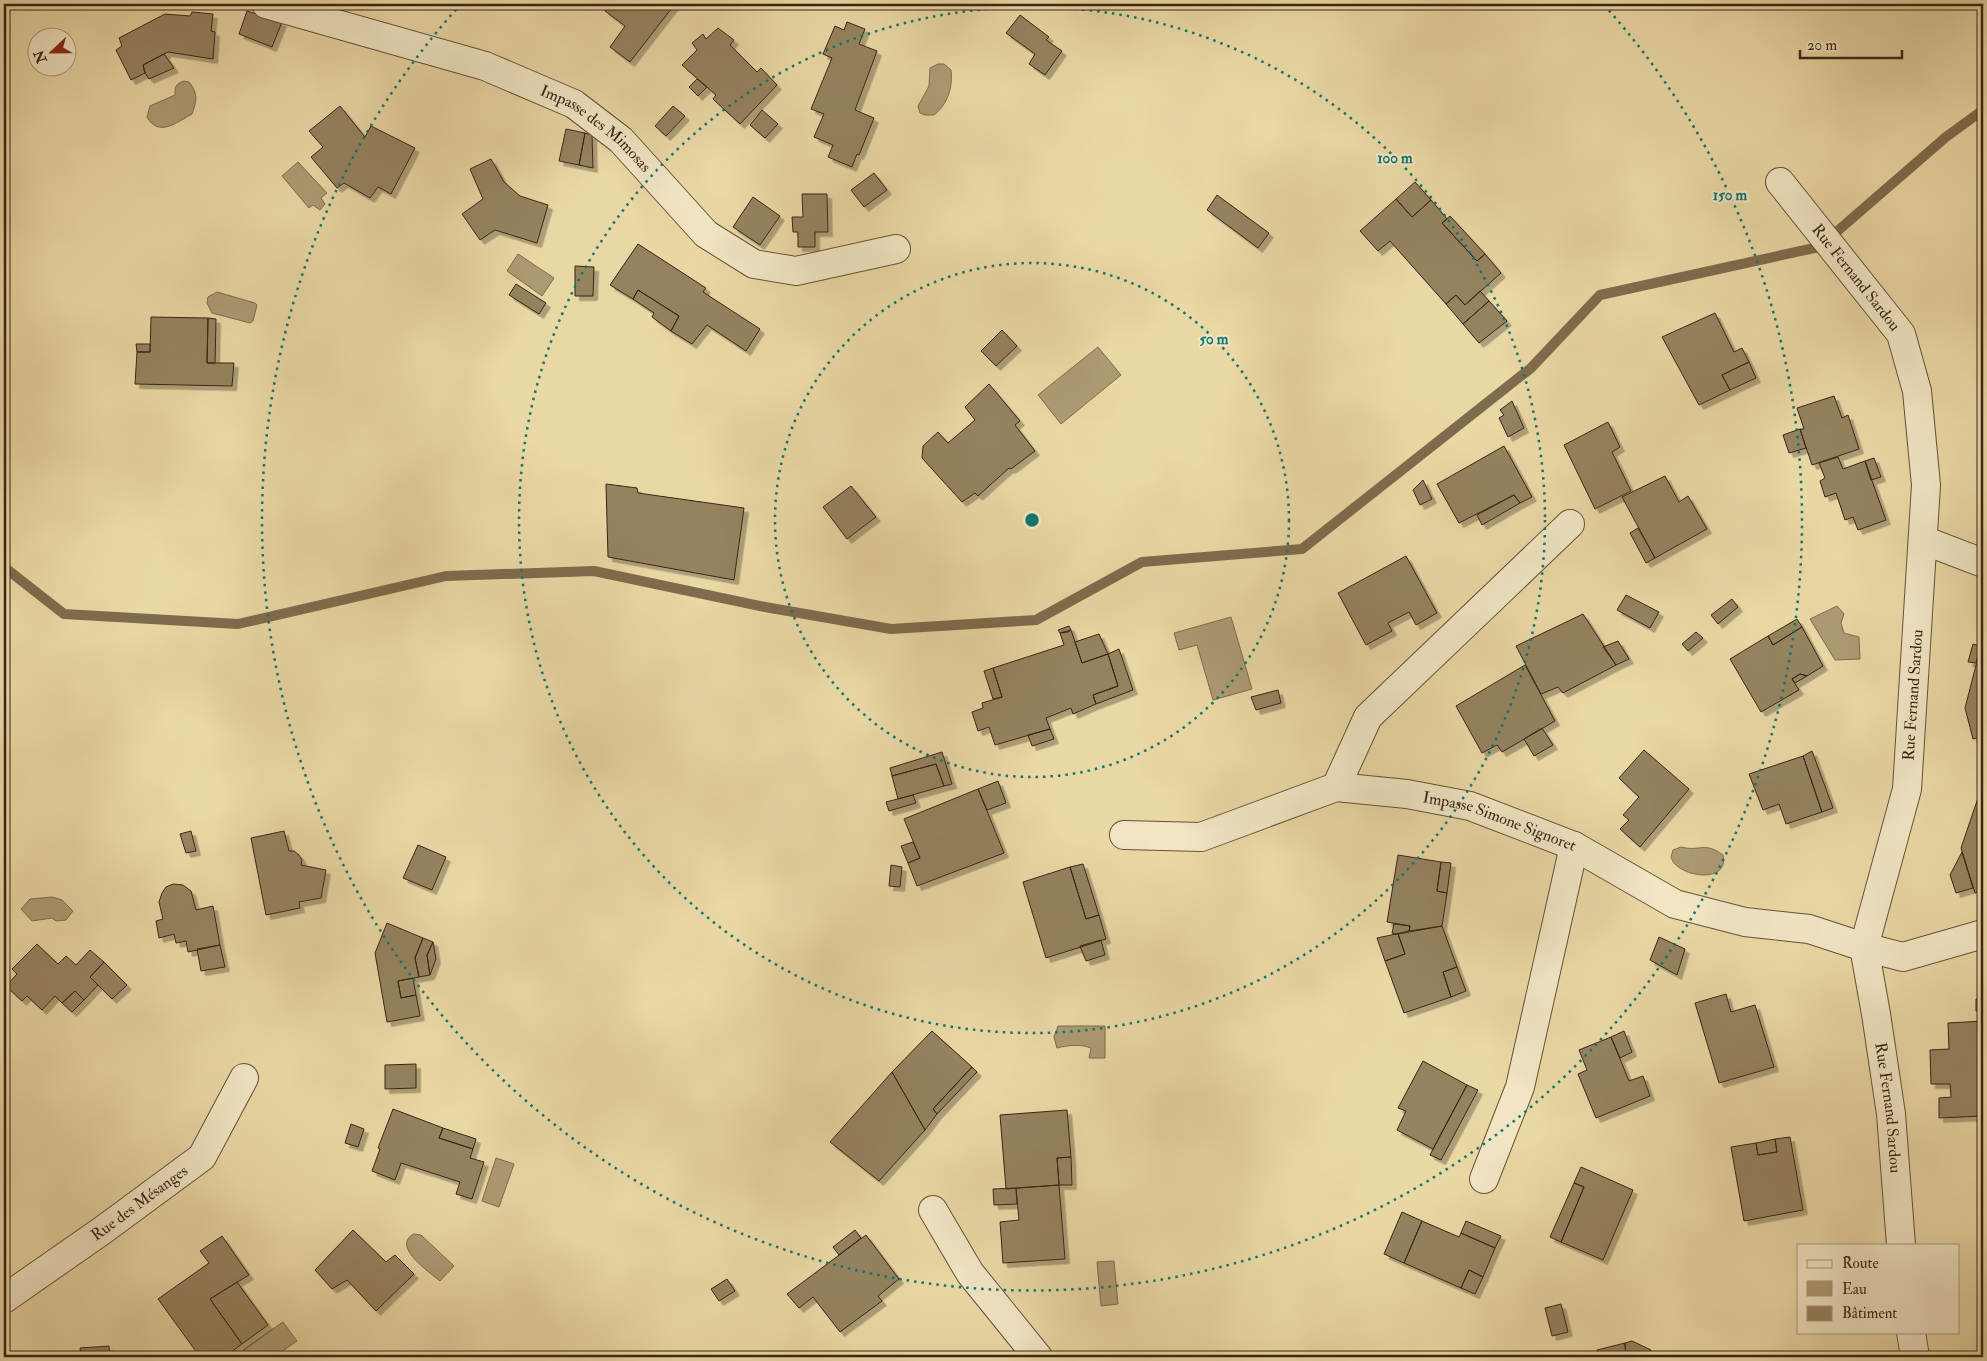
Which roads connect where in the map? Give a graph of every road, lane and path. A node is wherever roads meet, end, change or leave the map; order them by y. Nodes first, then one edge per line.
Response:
1 (266, 4) edge
2 (1780, 182) dead end
3 (896, 249) dead end
4 (1570, 524) dead end
5 (1922, 540) junction
6 (1983, 563) edge
7 (1336, 787) junction
8 (1124, 835) dead end
9 (1574, 846) junction
10 (1983, 934) edge
11 (1864, 947) junction
12 (244, 1078) dead end
13 (1484, 1179) dead end
14 (933, 1210) dead end
15 (1902, 1244) edge
16 (4, 1298) edge
17 (1911, 1334) edge
18 (1038, 1357) edge
19 (1915, 1357) edge

1 - 3 street, Impasse des Mimosas
2 - 5 street, Rue Fernand Sardou
4 - 7 street
5 - 6 street
5 - 11 street, Rue Fernand Sardou
7 - 8 street, Impasse Simone Signoret
7 - 9 street, Impasse Simone Signoret
9 - 11 street, Impasse Simone Signoret
9 - 13 street
10 - 11 street, Impasse Simone Signoret
11 - 15 street, Rue Fernand Sardou
12 - 16 street, Rue des Mésanges
14 - 18 street
17 - 19 street

